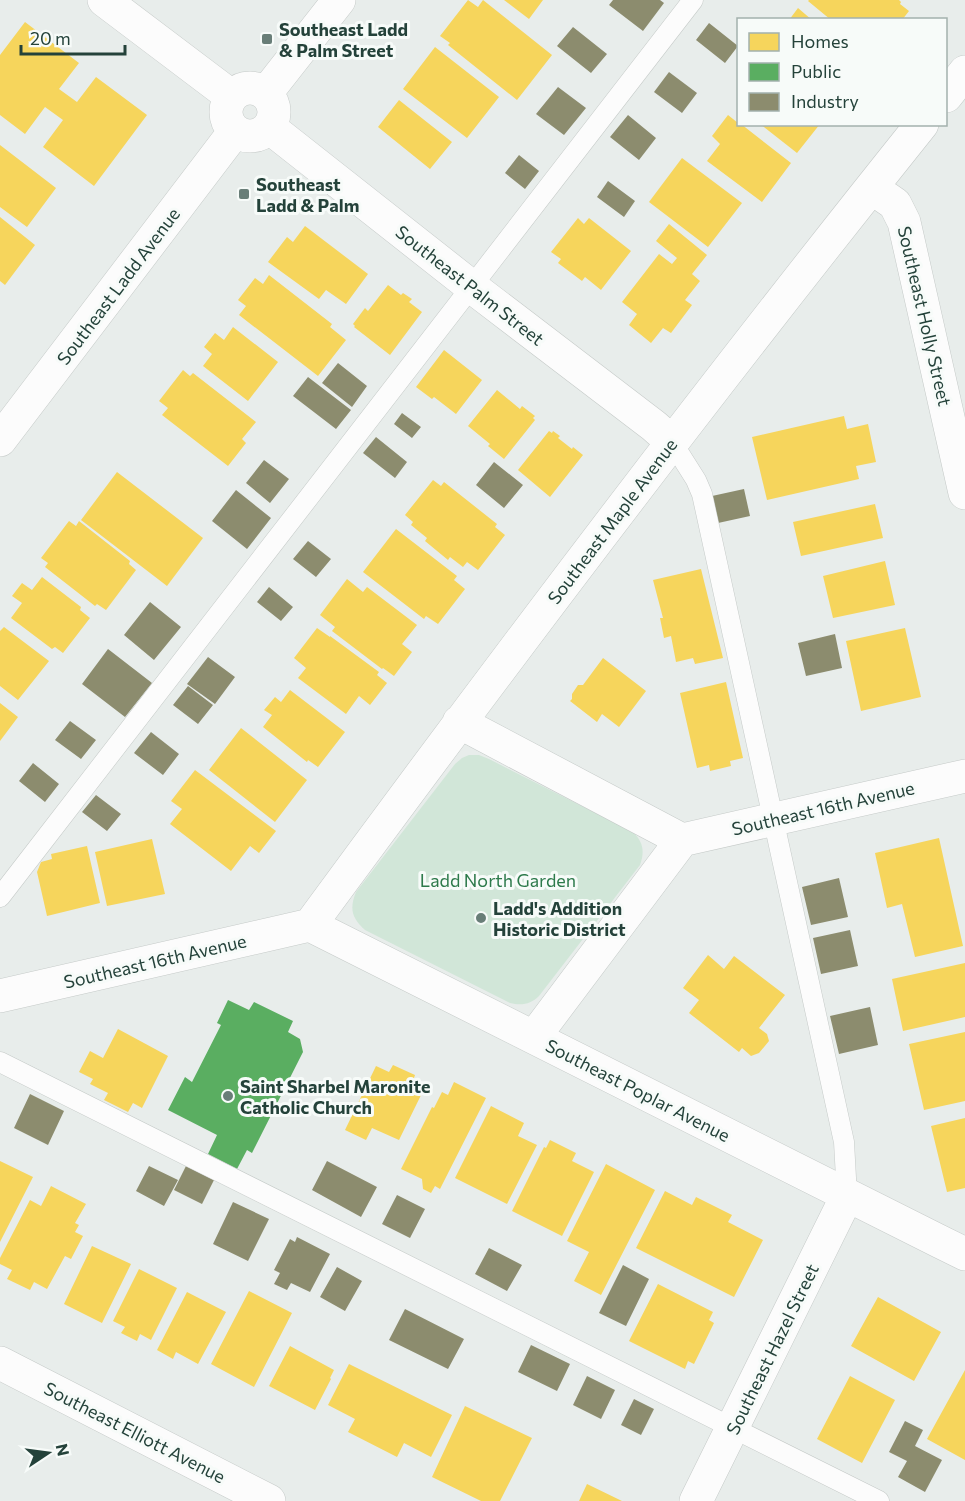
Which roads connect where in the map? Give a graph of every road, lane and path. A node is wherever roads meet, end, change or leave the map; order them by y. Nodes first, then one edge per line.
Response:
1 (104, 0) edge
2 (339, 0) edge
3 (693, 0) edge
4 (965, 72) edge
5 (266, 93) junction
6 (947, 94) edge
7 (231, 96) junction
8 (920, 126) edge
9 (269, 127) junction
10 (235, 131) junction
11 (872, 188) junction
12 (472, 287) junction
13 (0, 440) edge
14 (672, 442) junction
15 (965, 493) edge
16 (459, 722) junction
17 (965, 776) edge
18 (772, 819) junction
19 (682, 840) junction
20 (0, 897) edge
21 (310, 925) junction
22 (0, 996) edge
23 (534, 1037) junction
24 (0, 1062) edge
25 (847, 1196) junction
26 (965, 1254) edge
27 (0, 1363) edge
28 (733, 1428) junction
29 (269, 1501) edge
30 (696, 1501) edge
31 (879, 1501) edge

1 - 7 street
2 - 5 street
3 - 12 lane
4 - 6 street
5 - 7 street
5 - 9 street
7 - 10 street
8 - 11 street, Southeast Maple Avenue
9 - 10 street
9 - 12 street, Southeast Palm Street
10 - 13 street, Southeast Ladd Avenue
11 - 14 street, Southeast Maple Avenue
11 - 15 street, Southeast Holly Street
12 - 14 street, Southeast Palm Street
12 - 20 lane
14 - 16 street, Southeast Maple Avenue
14 - 18 lane
16 - 19 street
16 - 21 street, Southeast Maple Avenue
17 - 18 street, Southeast 16th Avenue
18 - 19 street, Southeast 16th Avenue
18 - 25 lane
19 - 23 street
21 - 22 street, Southeast 16th Avenue
21 - 23 street, Southeast Poplar Avenue
23 - 25 street, Southeast Poplar Avenue
24 - 28 lane
25 - 26 street, Southeast Poplar Avenue
25 - 28 street, Southeast Hazel Street
27 - 29 street, Southeast Elliott Avenue
28 - 30 street, Southeast Hazel Street
28 - 31 lane

